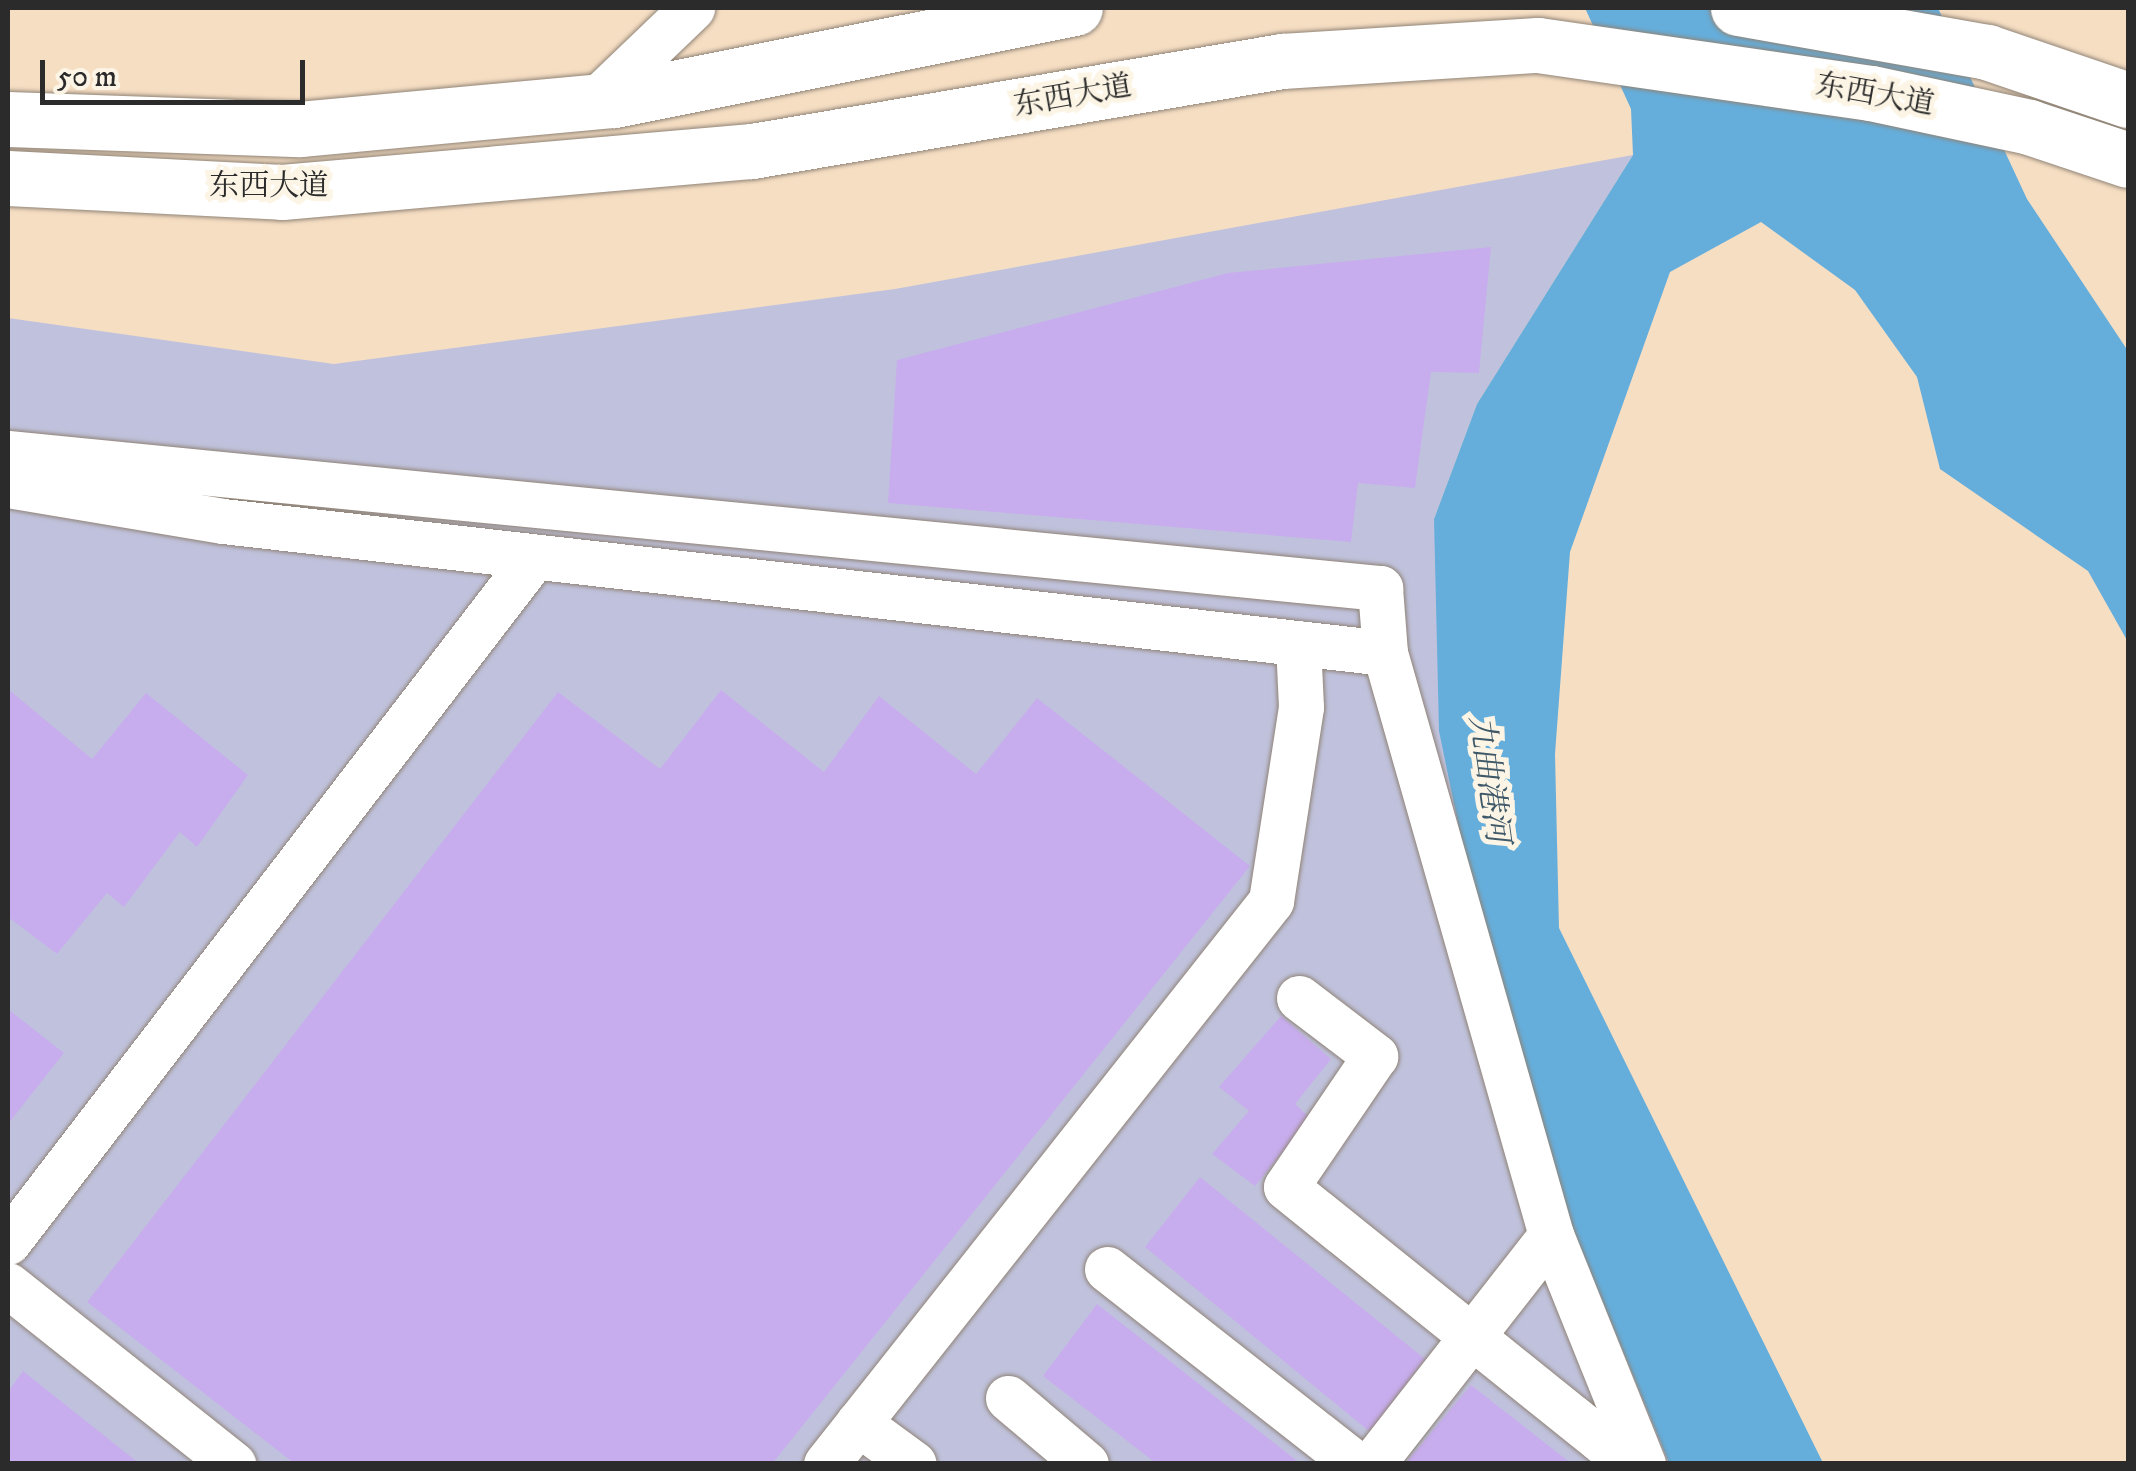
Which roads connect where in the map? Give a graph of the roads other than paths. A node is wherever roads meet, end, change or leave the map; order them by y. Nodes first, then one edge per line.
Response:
1 (692, 8) edge
2 (1075, 8) edge
3 (1738, 8) edge
4 (2128, 100) edge
5 (594, 102) junction
6 (8, 119) edge
7 (2128, 160) edge
8 (8, 178) edge
9 (8, 453) edge
10 (8, 484) edge
11 (534, 556) junction
12 (1298, 643) junction
13 (1386, 653) junction
14 (1299, 998) dead end
15 (1551, 1234) junction
16 (8, 1242) edge
17 (1107, 1268) dead end
18 (8, 1284) edge
19 (1472, 1336) junction
20 (1008, 1398) dead end
21 (858, 1423) junction
22 (233, 1464) edge
23 (826, 1464) edge
24 (914, 1464) edge
25 (1086, 1464) edge
26 (1356, 1464) edge
27 (1372, 1464) edge
28 (1630, 1464) edge
29 (1643, 1464) edge

1 - 5 street
2 - 5 highway, 东西大道
3 - 4 highway, 东西大道
5 - 6 highway, 东西大道
7 - 8 highway, 东西大道
9 - 13 street
10 - 11 street
11 - 12 street
11 - 16 street
12 - 13 street
12 - 21 street
13 - 15 street
14 - 19 street
15 - 19 street
15 - 29 street
17 - 26 street
18 - 22 street
19 - 27 street
19 - 28 street
20 - 25 street
21 - 23 street
21 - 24 street

